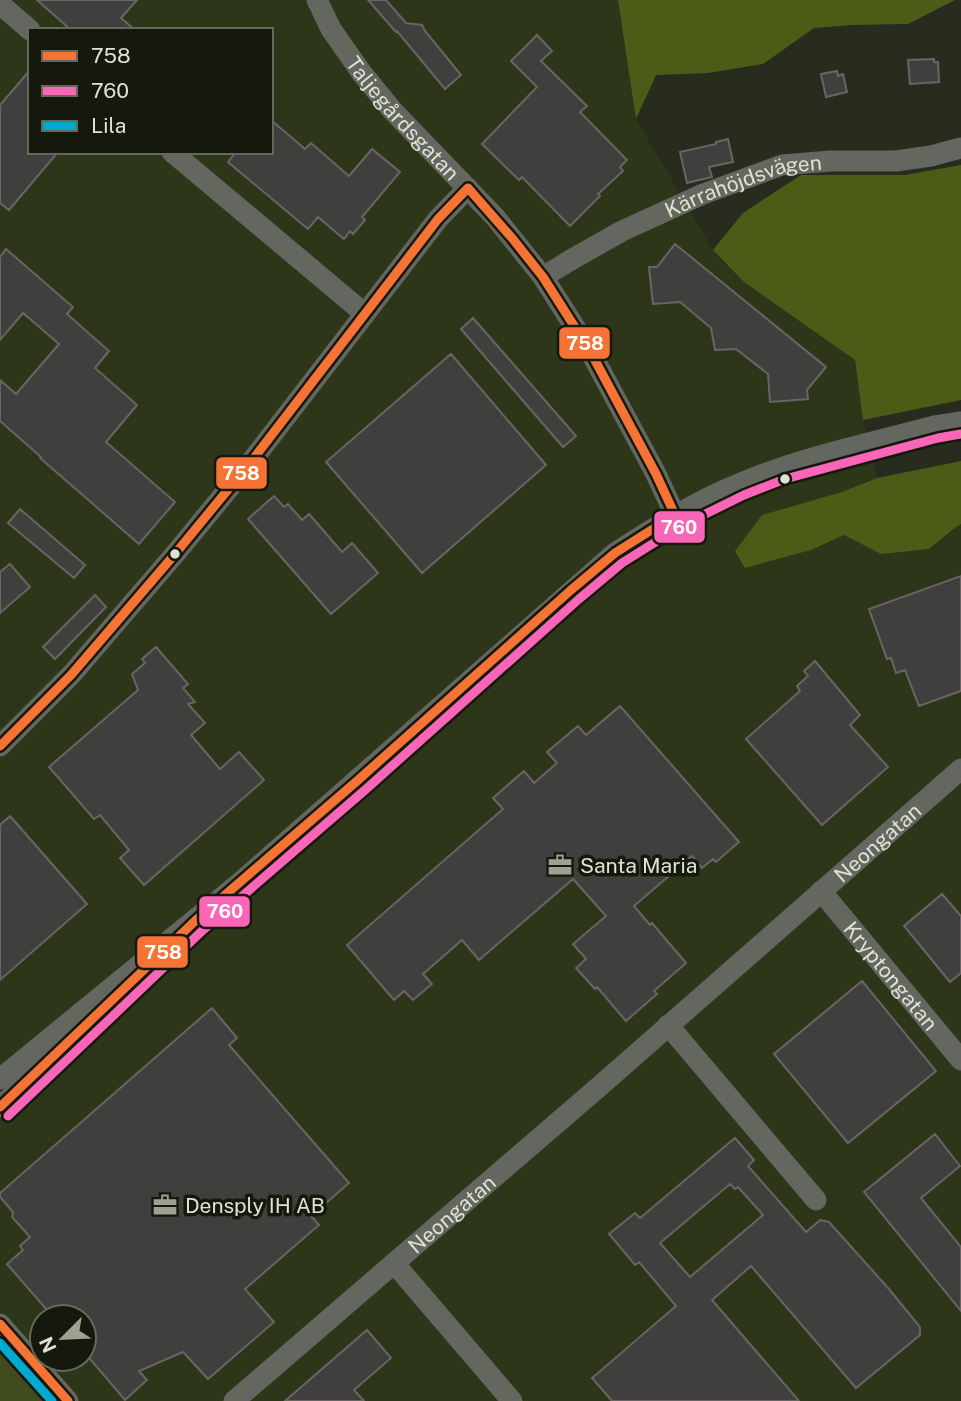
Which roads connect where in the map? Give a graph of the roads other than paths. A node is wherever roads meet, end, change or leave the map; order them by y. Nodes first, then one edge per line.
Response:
1 (317, 0) edge
2 (0, 4) edge
3 (28, 28) edge
4 (961, 149) edge
5 (174, 154) edge
6 (468, 188) junction
7 (543, 277) junction
8 (365, 314) junction
9 (961, 422) edge
10 (675, 515) junction
11 (0, 746) edge
12 (961, 769) edge
13 (821, 891) junction
14 (195, 921) junction
15 (668, 1025) junction
16 (961, 1060) edge
17 (0, 1079) edge
18 (0, 1107) edge
19 (816, 1200) dead end
20 (394, 1263) junction
21 (0, 1324) edge
22 (68, 1401) edge
23 (234, 1401) edge
24 (512, 1401) edge

1 - 6 street, Taljegårdsgatan
2 - 3 street
4 - 7 street, Kärrahöjdsvägen
5 - 8 street
6 - 7 street, Taljegårdsgatan
6 - 8 street
7 - 10 street, Taljegårdsgatan
8 - 11 street
9 - 10 street
10 - 14 street
12 - 13 street, Neongatan
13 - 15 street, Neongatan
13 - 16 street, Kryptongatan
14 - 17 street
14 - 18 street
15 - 19 street
15 - 20 street, Neongatan
20 - 23 street, Neongatan
20 - 24 street
21 - 22 street

